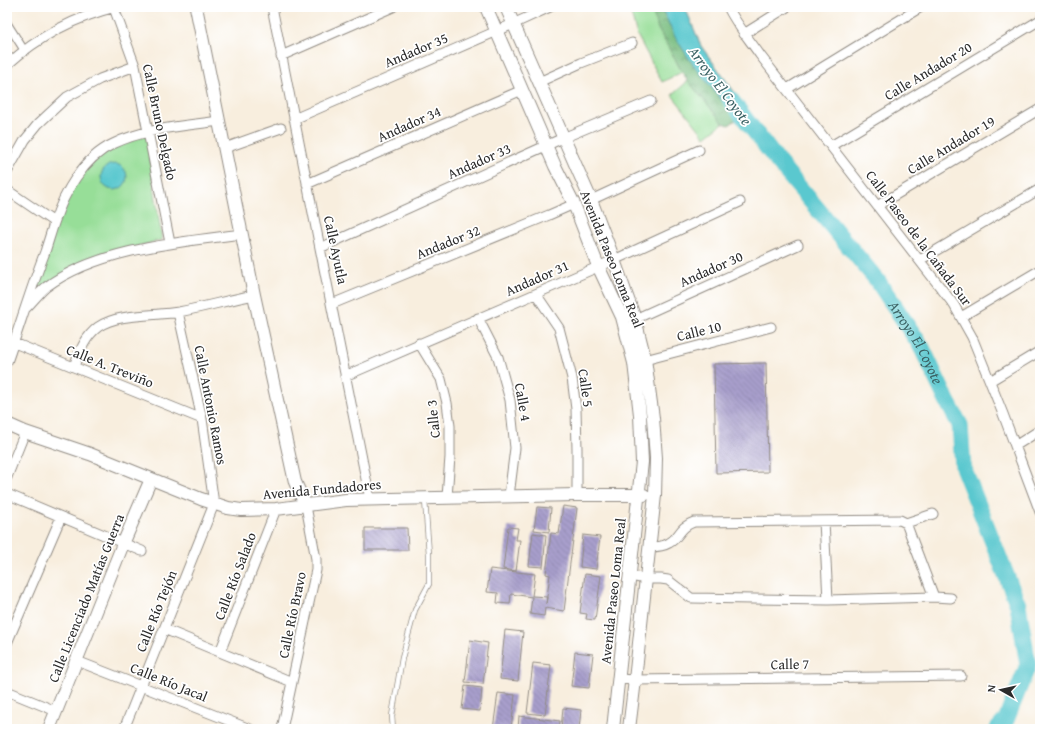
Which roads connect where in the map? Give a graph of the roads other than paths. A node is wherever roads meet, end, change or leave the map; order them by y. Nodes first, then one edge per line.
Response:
1 (115, 7) edge
2 (196, 7) edge
3 (272, 7) edge
4 (393, 7) edge
5 (486, 7) edge
6 (506, 7) edge
7 (550, 7) edge
8 (728, 7) edge
9 (787, 7) edge
10 (921, 7) edge
11 (1040, 20) edge
12 (7, 22) edge
13 (513, 24) junction
14 (496, 31) junction
15 (744, 34) junction
16 (632, 43) dead end
17 (24, 50) junction
18 (281, 56) junction
19 (7, 65) edge
20 (135, 66) junction
21 (540, 82) junction
22 (787, 89) junction
23 (522, 90) junction
24 (651, 101) dead end
25 (1040, 109) edge
26 (294, 119) junction
27 (220, 121) junction
28 (281, 128) dead end
29 (148, 132) junction
30 (564, 138) junction
31 (547, 146) junction
32 (831, 146) junction
33 (225, 148) junction
34 (699, 150) dead end
35 (7, 172) edge
36 (307, 184) junction
37 (1040, 189) edge
38 (7, 190) edge
39 (591, 200) junction
40 (740, 202) dead end
41 (574, 204) junction
42 (877, 206) junction
43 (54, 222) junction
44 (242, 234) junction
45 (170, 244) junction
46 (798, 245) dead end
47 (320, 248) junction
48 (614, 260) junction
49 (920, 260) junction
50 (598, 266) junction
51 (1040, 270) edge
52 (254, 294) junction
53 (536, 294) junction
54 (332, 304) junction
55 (25, 309) junction
56 (178, 312) junction
57 (961, 317) junction
58 (478, 318) junction
59 (635, 319) junction
60 (771, 327) dead end
61 (10, 341) edge
62 (419, 343) junction
63 (1040, 351) edge
64 (640, 361) junction
65 (7, 362) edge
66 (74, 366) junction
67 (345, 376) junction
68 (990, 381) junction
69 (644, 389) junction
70 (202, 419) junction
71 (7, 424) edge
72 (1040, 430) edge
73 (25, 432) junction
74 (1015, 446) junction
75 (7, 477) edge
76 (151, 479) junction
77 (7, 494) edge
78 (577, 495) junction
79 (637, 495) junction
80 (655, 495) junction
81 (509, 496) junction
82 (446, 497) junction
83 (425, 498) junction
84 (370, 499) junction
85 (214, 504) junction
86 (306, 506) junction
87 (276, 509) junction
88 (1040, 512) edge
89 (933, 514) dead end
90 (61, 517) junction
91 (824, 521) junction
92 (906, 523) junction
93 (124, 544) junction
94 (650, 548) junction
95 (142, 551) dead end
96 (630, 576) junction
97 (646, 579) junction
98 (934, 597) junction
99 (951, 598) dead end
100 (828, 600) junction
101 (11, 623) edge
102 (164, 629) junction
103 (7, 643) edge
104 (220, 652) junction
105 (77, 661) junction
106 (961, 676) dead end
107 (619, 679) junction
108 (635, 680) junction
109 (292, 682) junction
110 (141, 686) junction
111 (7, 691) edge
112 (56, 711) junction
113 (49, 729) edge
114 (124, 729) edge
115 (250, 729) edge
116 (282, 729) edge
117 (393, 729) edge
118 (613, 729) edge
119 (629, 729) edge

1 - 17 street
1 - 20 street, Calle Bruno Delgado
2 - 27 street
3 - 18 street, Calle Ayutla
4 - 18 street
5 - 14 street, Avenida Paseo Loma Real
6 - 13 street, Avenida Paseo Loma Real
7 - 13 street, Andador 35
8 - 15 street, Calle Paseo de la Cañada Sur
9 - 15 street
10 - 22 street
11 - 32 street, Calle Andador 20
12 - 17 street
13 - 14 street, Andador 35
13 - 21 street, Avenida Paseo Loma Real
14 - 23 street, Avenida Paseo Loma Real
14 - 26 street, Andador 35
15 - 22 street, Calle Paseo de la Cañada Sur
16 - 21 street
17 - 19 street
18 - 26 street, Calle Ayutla
20 - 29 street, Calle Bruno Delgado
20 - 35 street
21 - 30 street, Avenida Paseo Loma Real
22 - 32 street, Calle Paseo de la Cañada Sur
23 - 31 street, Avenida Paseo Loma Real
23 - 36 street, Andador 34
24 - 30 street, Andador 33
25 - 42 street, Calle Andador 19
26 - 36 street, Calle Ayutla
27 - 29 street
27 - 33 street
28 - 33 street
29 - 43 street
29 - 45 street, Calle Bruno Delgado
30 - 31 street, Andador 33
30 - 39 street, Avenida Paseo Loma Real
31 - 41 street, Avenida Paseo Loma Real
31 - 47 street, Andador 33
32 - 42 street, Calle Paseo de la Cañada Sur
33 - 44 street
34 - 39 street
36 - 47 street, Calle Ayutla
37 - 49 street
38 - 43 street
39 - 48 street, Avenida Paseo Loma Real
40 - 48 street, Andador 31
41 - 50 street, Avenida Paseo Loma Real
41 - 54 street, Andador 32
42 - 49 street, Calle Paseo de la Cañada Sur
43 - 55 street
44 - 45 street
44 - 52 street
45 - 55 street
46 - 59 street, Andador 30
47 - 54 street, Calle Ayutla
48 - 50 street, Andador 31
48 - 59 street, Avenida Paseo Loma Real
49 - 57 street, Calle Paseo de la Cañada Sur
50 - 53 street, Andador 31
50 - 64 street, Avenida Paseo Loma Real
51 - 57 street
52 - 56 street
52 - 86 street
53 - 58 street, Andador 31
53 - 78 street, Calle 5
54 - 67 street, Calle Ayutla
55 - 61 street
56 - 66 street
56 - 70 street, Calle Antonio Ramos
57 - 68 street, Calle Paseo de la Cañada Sur
58 - 62 street, Andador 31
58 - 81 street, Calle 4
59 - 64 street, Avenida Paseo Loma Real
60 - 64 street, Calle 10
61 - 65 street
61 - 66 street, Calle A. Treviño
62 - 67 street, Andador 31
62 - 82 street, Calle 3
63 - 68 street
64 - 69 street, Avenida Paseo Loma Real
66 - 70 street, Calle A. Treviño
67 - 84 street, Calle Ayutla
68 - 74 street, Calle Paseo de la Cañada Sur
69 - 79 street, Avenida Paseo Loma Real
69 - 80 street, Avenida Paseo Loma Real
70 - 85 street, Calle Antonio Ramos
71 - 73 street, Avenida Fundadores
72 - 74 street
73 - 75 street
73 - 76 street, Avenida Fundadores
74 - 88 street, Calle Paseo de la Cañada Sur
76 - 85 street, Avenida Fundadores
76 - 93 street, Calle Licenciado Matías Guerra
77 - 90 street
78 - 79 street, Avenida Fundadores
78 - 81 street, Avenida Fundadores
79 - 80 street, Avenida Fundadores
79 - 96 street, Avenida Paseo Loma Real
80 - 94 street, Avenida Paseo Loma Real
81 - 82 street, Avenida Fundadores
82 - 83 street, Avenida Fundadores
83 - 84 street, Avenida Fundadores
83 - 117 lane
84 - 86 street, Avenida Fundadores
85 - 87 street, Avenida Fundadores
85 - 102 street, Calle Río Tejón
86 - 87 street, Avenida Fundadores
86 - 109 street, Calle Río Bravo
87 - 104 street, Calle Río Salado
89 - 92 street
90 - 93 street
90 - 101 street
91 - 92 street
91 - 94 street
91 - 100 street
92 - 98 street
93 - 95 street
93 - 105 street, Calle Licenciado Matías Guerra
94 - 97 street, Avenida Paseo Loma Real
96 - 97 street
96 - 107 street, Avenida Paseo Loma Real
97 - 100 street
97 - 108 street, Avenida Paseo Loma Real
98 - 99 street
98 - 100 street
101 - 103 street
102 - 104 street
102 - 110 street, Calle Río Tejón
104 - 109 street
105 - 110 street, Calle Río Jacal
105 - 112 street, Calle Licenciado Matías Guerra
106 - 108 street, Calle 7
107 - 108 street, Calle 7
107 - 118 street, Avenida Paseo Loma Real
108 - 119 street, Avenida Paseo Loma Real
109 - 116 street, Calle Río Bravo
110 - 114 street, Calle Río Tejón
110 - 115 street, Calle Río Jacal
111 - 112 street
112 - 113 street, Calle Licenciado Matías Guerra

